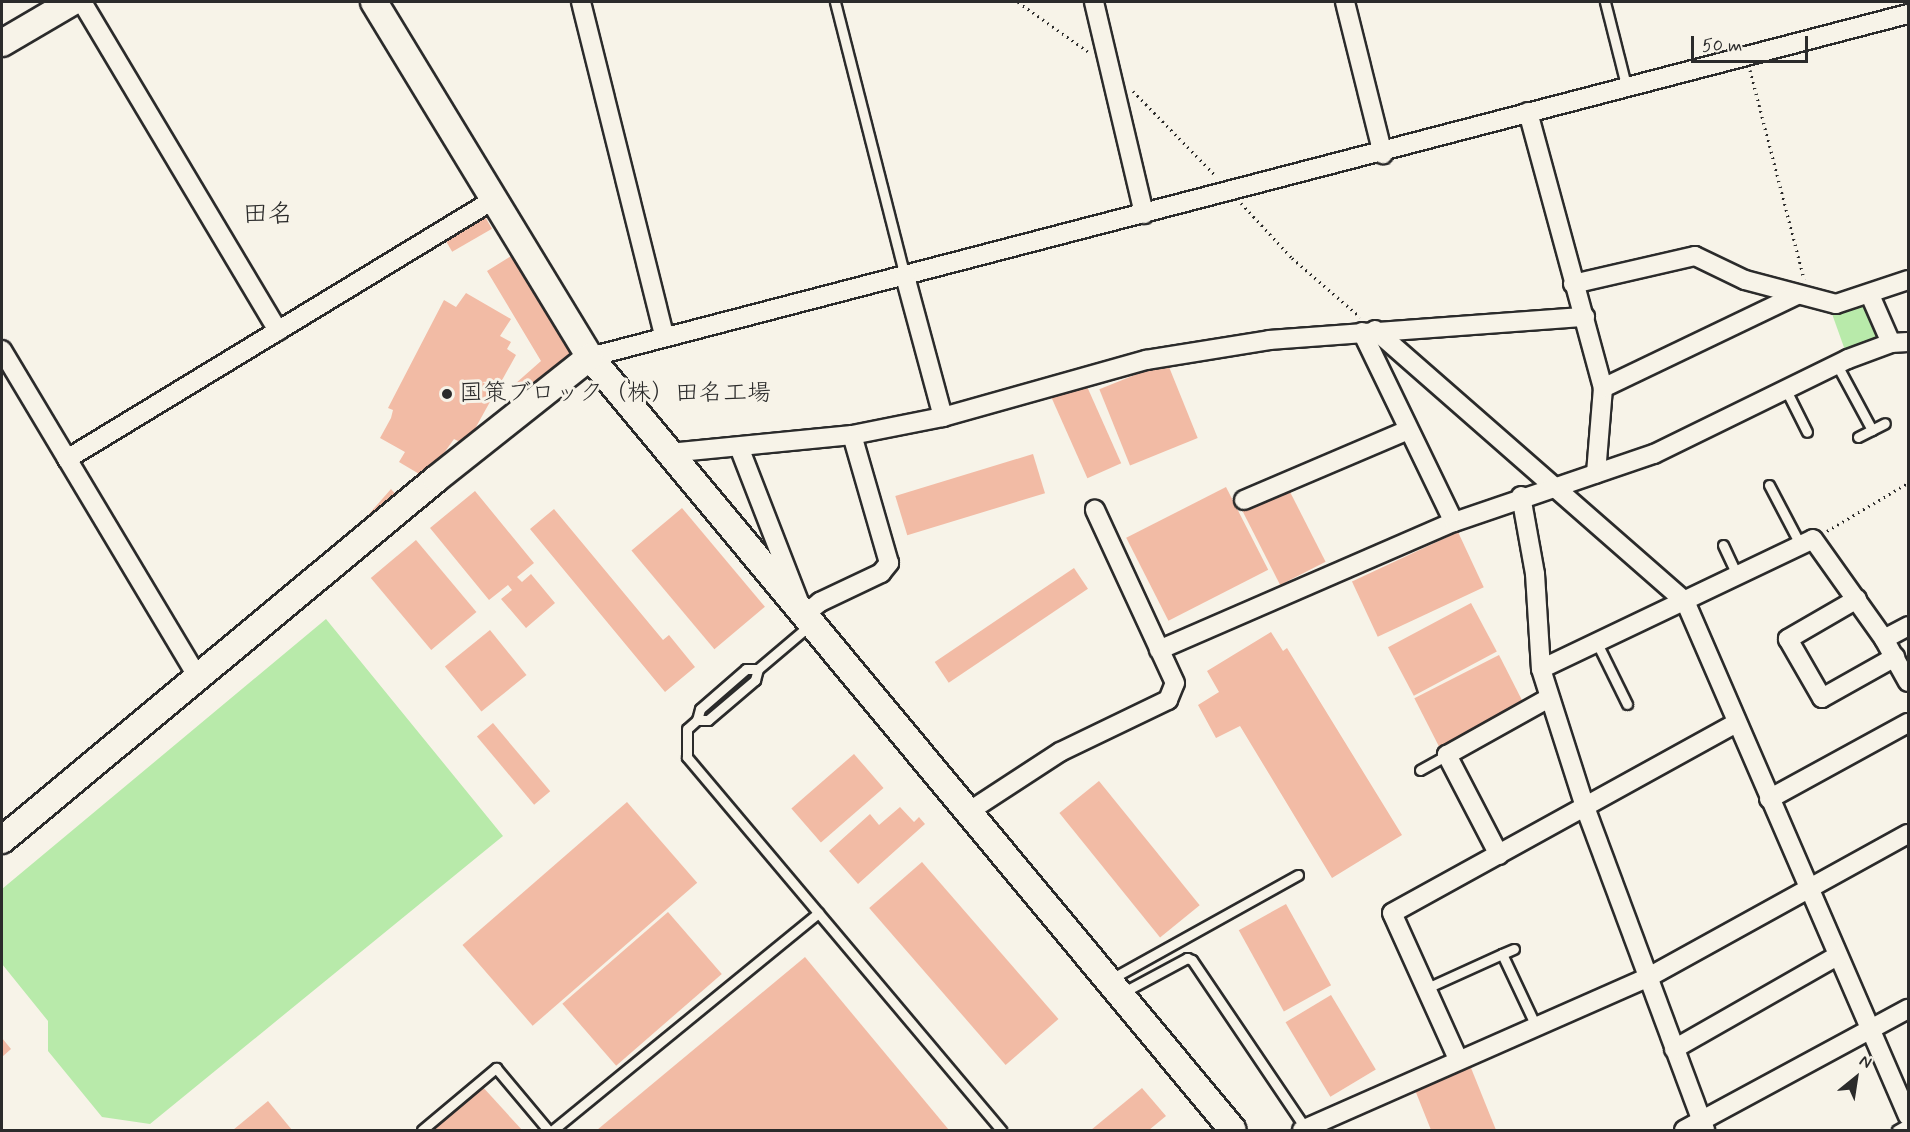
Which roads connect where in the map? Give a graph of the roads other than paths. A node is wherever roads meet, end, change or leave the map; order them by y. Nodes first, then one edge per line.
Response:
1 (72, 2) edge
2 (82, 2) edge
3 (374, 2) edge
4 (580, 2) edge
5 (835, 2) edge
6 (1094, 2) edge
7 (1345, 2) edge
8 (1605, 2) edge
9 (1904, 2) edge
10 (1908, 14) edge
11 (2, 43) edge
12 (1626, 85) junction
13 (1528, 112) junction
14 (1383, 154) junction
15 (494, 199) junction
16 (1144, 214) junction
17 (905, 276) junction
18 (1908, 280) edge
19 (1573, 284) junction
20 (1870, 295) junction
21 (1803, 297) junction
22 (1585, 317) junction
23 (278, 331) junction
24 (1368, 331) junction
25 (664, 335) junction
26 (1900, 343) edge
27 (2, 350) edge
28 (591, 357) junction
29 (1837, 364) junction
30 (1603, 388) junction
31 (1785, 388) junction
32 (943, 417) junction
33 (1885, 423) dead end
34 (1408, 430) junction
35 (1872, 430) junction
36 (1807, 432) dead end
37 (852, 435) junction
38 (1858, 437) dead end
39 (739, 447) junction
40 (669, 453) junction
41 (67, 459) junction
42 (1596, 474) junction
43 (1769, 485) dead end
44 (1558, 486) junction
45 (1521, 496) junction
46 (1244, 500) dead end
47 (1095, 510) dead end
48 (1454, 522) junction
49 (1807, 543) junction
50 (1723, 545) dead end
51 (1738, 576) junction
52 (1857, 599) junction
53 (1685, 602) junction
54 (807, 619) junction
55 (1908, 626) edge
56 (1884, 639) junction
57 (1597, 643) junction
58 (1159, 650) junction
59 (1895, 657) junction
60 (758, 669) junction
61 (1540, 669) junction
62 (198, 677) junction
63 (1908, 682) edge
64 (1549, 698) junction
65 (1627, 704) dead end
66 (698, 720) junction
67 (1736, 723) junction
68 (1908, 723) edge
69 (1448, 755) junction
70 (1420, 770) dead end
71 (1769, 799) junction
72 (1584, 807) junction
73 (968, 812) junction
74 (1908, 834) edge
75 (3, 836) edge
76 (1499, 855) junction
77 (1298, 875) dead end
78 (1807, 889) junction
79 (818, 913) junction
80 (1514, 949) dead end
81 (1502, 954) junction
82 (1837, 956) junction
83 (1647, 978) junction
84 (1114, 987) junction
85 (1427, 988) junction
86 (1908, 1008) edge
87 (1535, 1024) junction
88 (1870, 1029) junction
89 (1674, 1049) junction
90 (1458, 1059) junction
91 (1908, 1116) edge
92 (1908, 1124) edge
93 (1703, 1126) edge
94 (1304, 1130) edge
95 (422, 1131) edge
96 (548, 1131) edge
97 (553, 1131) edge
98 (1001, 1131) edge
99 (1233, 1131) edge
100 (1684, 1131) edge
101 (1897, 1131) edge

1 - 11 street
2 - 23 street
3 - 15 street
4 - 25 street
5 - 17 lane
6 - 16 street
7 - 14 street
8 - 12 lane
9 - 10 street
10 - 12 street
12 - 13 street
13 - 14 street
13 - 19 street
14 - 16 street
15 - 23 street
15 - 28 street
16 - 17 street
17 - 25 street
17 - 32 street
18 - 20 street
19 - 21 street
19 - 22 street
20 - 21 street
20 - 26 street
21 - 30 street
22 - 24 street
22 - 30 street
23 - 41 street
24 - 32 street
24 - 34 street
24 - 44 street
25 - 28 street
26 - 29 street
27 - 41 street
28 - 40 street
28 - 62 street
29 - 31 street
29 - 35 lane
30 - 42 street
31 - 36 lane
31 - 42 street
32 - 37 street
33 - 35 lane
34 - 46 street
34 - 48 street
35 - 38 lane
37 - 39 street
37 - 54 street
39 - 40 street
39 - 54 street
40 - 54 street
41 - 62 street
42 - 44 street
43 - 49 lane
44 - 45 street
44 - 53 street
45 - 48 street
45 - 61 street
47 - 58 street
48 - 58 street
49 - 51 street
49 - 52 street
50 - 51 lane
51 - 53 street
52 - 56 street
52 - 59 street
53 - 57 street
53 - 67 street
54 - 60 lane
54 - 73 street
55 - 56 street
56 - 59 street
57 - 61 street
57 - 65 lane
58 - 73 street
59 - 63 street
60 - 66 lane
60 - 66 lane
61 - 64 street
62 - 75 street
64 - 69 street
64 - 72 street
66 - 79 lane
67 - 71 street
67 - 72 street
68 - 71 street
69 - 70 lane
69 - 76 street
71 - 78 street
72 - 76 street
72 - 83 street
73 - 84 street
74 - 78 street
76 - 85 street
77 - 84 lane
78 - 82 street
78 - 83 street
79 - 97 lane
79 - 98 lane
80 - 81 lane
81 - 85 lane
81 - 87 lane
82 - 88 street
82 - 89 street
83 - 87 street
83 - 89 street
84 - 94 lane
84 - 99 street
85 - 90 street
86 - 88 street
87 - 90 street
88 - 91 street
88 - 93 street
89 - 93 street
90 - 94 street
92 - 101 lane
93 - 100 street
95 - 96 lane

